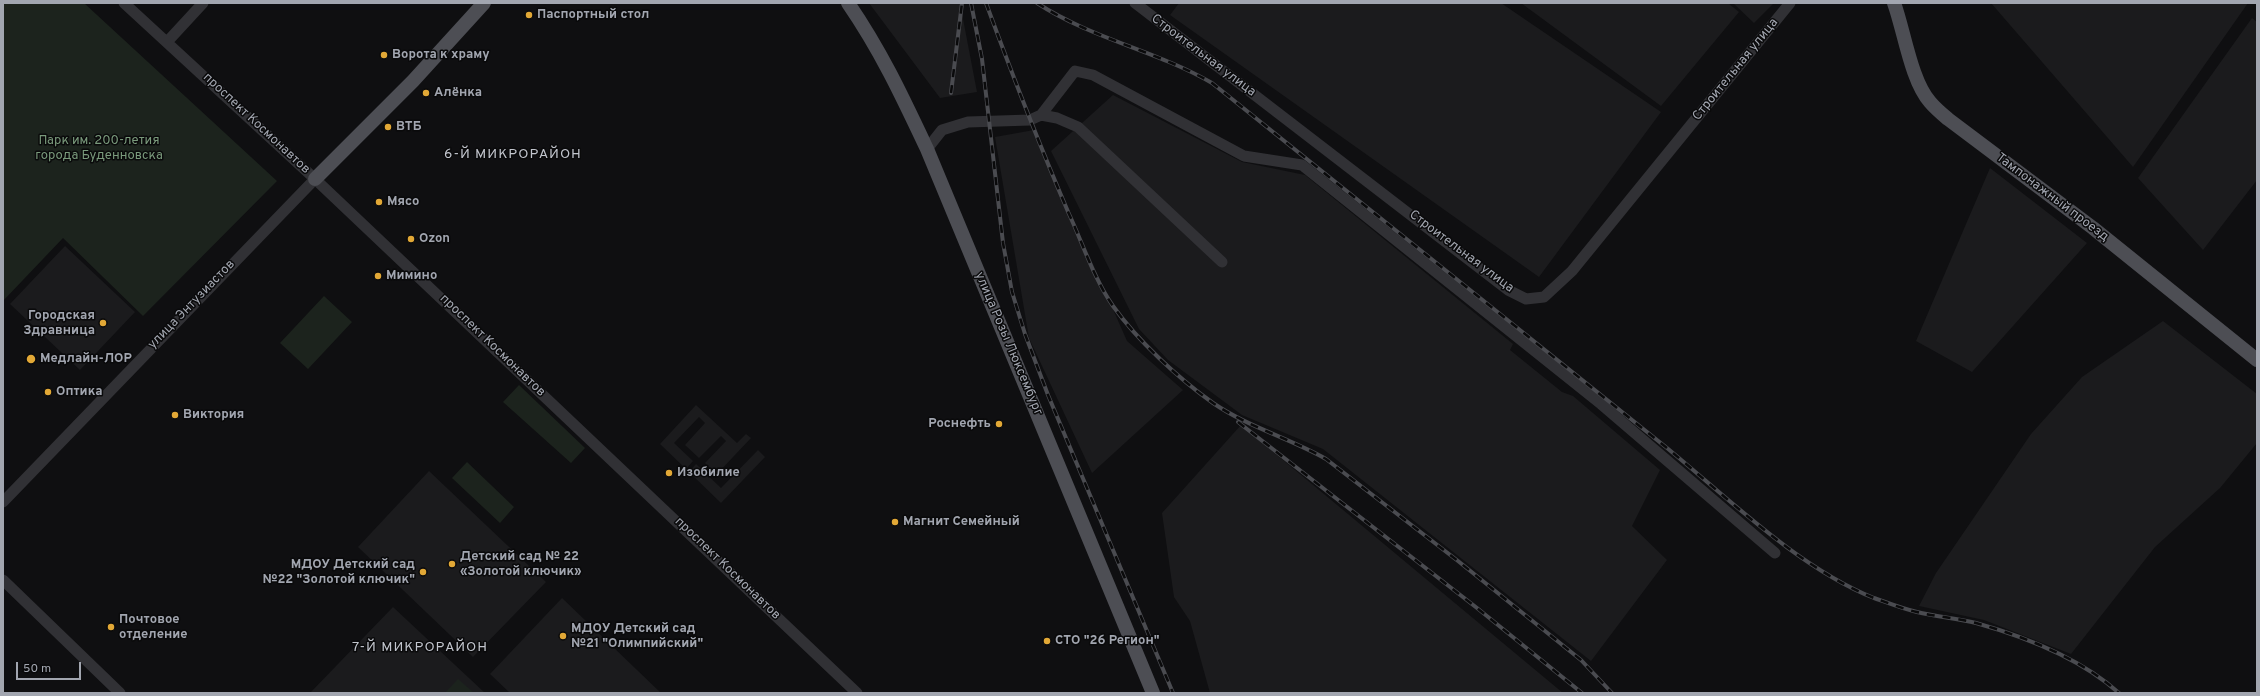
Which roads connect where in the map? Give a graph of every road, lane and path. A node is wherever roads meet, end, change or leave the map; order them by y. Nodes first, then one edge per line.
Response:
1 (124, 3) edge
2 (203, 3) edge
3 (484, 3) edge
4 (848, 3) edge
5 (1134, 3) edge
6 (1790, 3) edge
7 (1894, 3) edge
8 (166, 42) junction
9 (1041, 115) junction
10 (927, 149) junction
11 (315, 179) junction
12 (1222, 262) dead end
13 (2257, 360) edge
14 (3, 502) edge
15 (1775, 552) dead end
16 (3, 580) edge
17 (120, 693) edge
18 (857, 693) edge
19 (1153, 693) edge

1 - 8 street, проспект Космонавтов
2 - 8 street
3 - 11 main road
4 - 10 main road, улица Розы Люксембург
5 - 6 street, Строительная улица
7 - 13 main road, Тампонажный проезд
8 - 11 street, проспект Космонавтов
9 - 10 street
9 - 12 street
9 - 15 street
10 - 19 main road, улица Розы Люксембург
11 - 14 street, улица Энтузиастов
11 - 18 street, проспект Космонавтов
16 - 17 street

